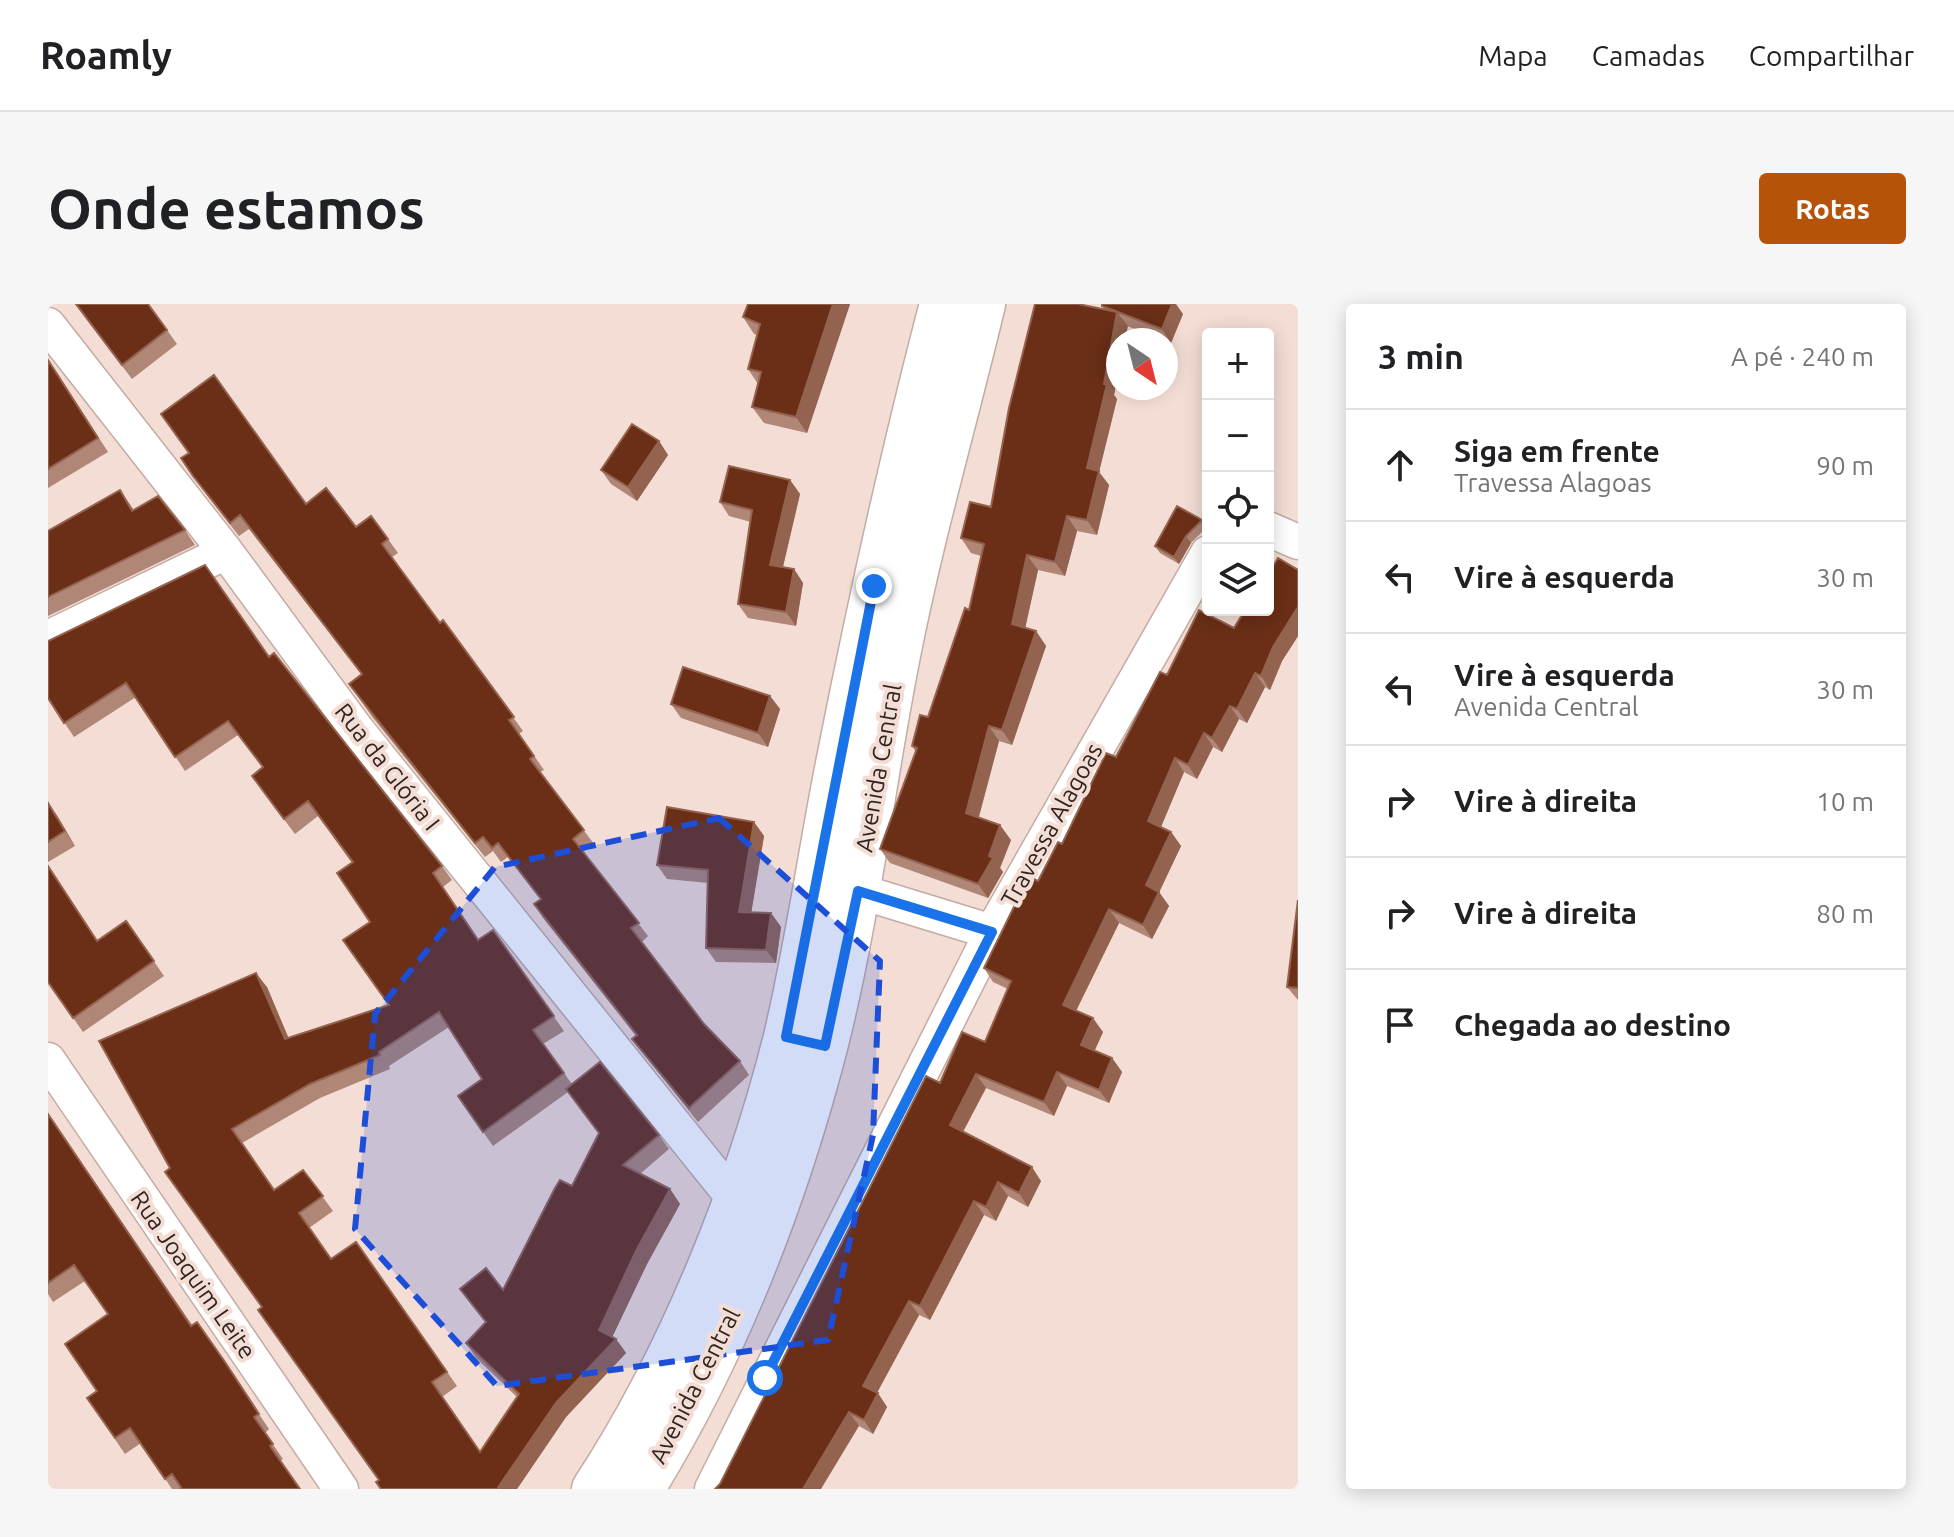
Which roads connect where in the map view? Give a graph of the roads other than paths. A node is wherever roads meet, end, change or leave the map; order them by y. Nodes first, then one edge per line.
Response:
1 (942, 304) edge
2 (983, 304) edge
3 (48, 325) edge
4 (1274, 532) edge
5 (1298, 542) edge
6 (226, 552) junction
7 (1202, 564) edge
8 (48, 638) edge
9 (858, 891) junction
10 (992, 932) junction
11 (805, 1042) junction
12 (48, 1060) edge
13 (736, 1201) junction
14 (341, 1489) edge
15 (594, 1489) edge
16 (643, 1489) edge
17 (712, 1489) edge

1 - 11 main road
2 - 9 main road, Avenida Central
3 - 6 street, Rua da Glória I
4 - 5 street
6 - 8 street
6 - 13 street, Rua da Glória I
7 - 10 street, Travessa Alagoas
9 - 10 street
9 - 11 main road, Avenida Central
10 - 17 street, Travessa Alagoas
11 - 13 main road
11 - 16 main road, Avenida Central
12 - 14 street, Rua Joaquim Leite
13 - 15 main road

